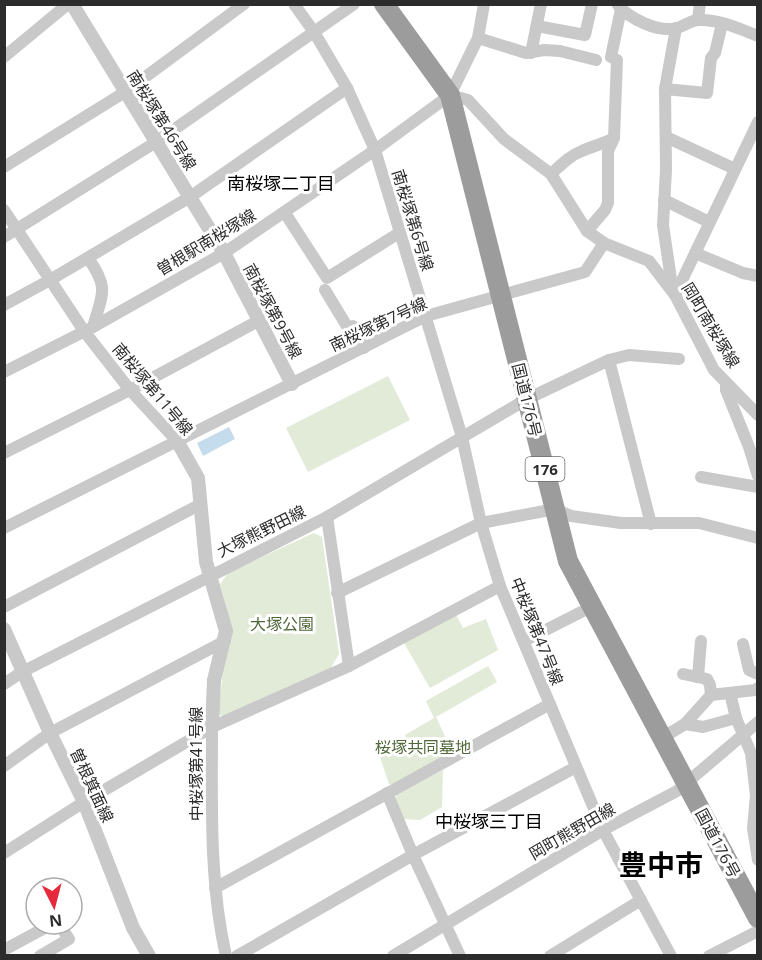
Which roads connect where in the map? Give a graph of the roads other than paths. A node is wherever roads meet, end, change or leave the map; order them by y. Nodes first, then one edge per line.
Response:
1 (70, 4) edge
2 (244, 4) edge
3 (294, 4) edge
4 (354, 4) edge
5 (384, 4) edge
6 (484, 4) edge
7 (541, 4) edge
8 (592, 4) edge
9 (619, 7) edge
10 (698, 9) edge
11 (722, 24) junction
12 (537, 26) junction
13 (676, 28) junction
14 (314, 32) junction
15 (758, 36) edge
16 (478, 38) junction
17 (531, 53) junction
18 (4, 57) edge
19 (596, 60) dead end
20 (347, 88) junction
21 (665, 89) junction
22 (125, 92) junction
23 (450, 95) junction
24 (758, 122) edge
25 (666, 137) junction
26 (614, 138) junction
27 (156, 142) junction
28 (375, 150) junction
29 (4, 167) edge
30 (735, 169) junction
31 (551, 174) junction
32 (190, 197) junction
33 (664, 200) junction
34 (4, 210) edge
35 (285, 213) junction
36 (709, 222) junction
37 (17, 229) junction
38 (587, 231) junction
39 (399, 233) junction
40 (4, 237) edge
41 (604, 243) junction
42 (224, 253) junction
43 (695, 254) junction
44 (88, 258) junction
45 (758, 276) edge
46 (50, 280) junction
47 (325, 290) dead end
48 (675, 295) junction
49 (502, 296) junction
50 (4, 304) edge
51 (426, 316) junction
52 (260, 320) junction
53 (88, 329) junction
54 (364, 348) junction
55 (679, 359) dead end
56 (609, 360) junction
57 (4, 372) edge
58 (726, 382) junction
59 (292, 384) junction
60 (130, 390) junction
61 (527, 399) junction
62 (755, 408) edge
63 (462, 437) junction
64 (177, 441) junction
65 (753, 442) edge
66 (4, 453) edge
67 (758, 476) edge
68 (701, 477) dead end
69 (758, 487) edge
70 (201, 504) junction
71 (555, 509) junction
72 (327, 517) junction
73 (481, 523) junction
74 (651, 524) junction
75 (4, 528) edge
76 (758, 538) edge
77 (211, 575) junction
78 (500, 586) junction
79 (337, 592) junction
80 (4, 607) edge
81 (591, 607) junction
82 (4, 629) edge
83 (225, 640) junction
84 (524, 641) junction
85 (701, 641) dead end
86 (743, 644) dead end
87 (349, 666) junction
88 (22, 672) junction
89 (683, 674) dead end
90 (758, 674) edge
91 (698, 677) junction
92 (4, 684) edge
93 (758, 688) edge
94 (730, 693) junction
95 (711, 695) junction
96 (549, 704) junction
97 (736, 718) junction
98 (758, 722) edge
99 (685, 724) junction
100 (212, 728) junction
101 (50, 733) junction
102 (742, 735) junction
103 (662, 738) junction
104 (754, 752) edge
105 (4, 766) edge
106 (576, 767) junction
107 (686, 784) junction
108 (387, 793) junction
109 (84, 802) junction
110 (756, 808) edge
111 (603, 830) junction
112 (756, 843) edge
113 (4, 853) edge
114 (413, 855) junction
115 (758, 860) edge
116 (215, 888) junction
117 (641, 900) junction
118 (758, 918) edge
119 (445, 925) junction
120 (758, 931) edge
121 (31, 936) edge
122 (67, 936) edge
123 (4, 951) edge
124 (7, 956) edge
125 (40, 956) edge
126 (149, 956) edge
127 (225, 956) edge
128 (237, 956) edge
129 (393, 956) edge
130 (460, 956) edge
131 (550, 956) edge
132 (671, 956) edge
133 (709, 956) edge

1 - 18 street
1 - 22 street, 南桜塚第46号線
2 - 22 street
3 - 14 street, 南桜塚第6号線
4 - 14 street
5 - 23 highway, 国道176号 / 176
6 - 16 street, 曽根駅南桜塚線
7 - 12 street
8 - 12 street
9 - 13 street
9 - 26 street
10 - 11 street
10 - 13 street
11 - 15 street
11 - 21 street
12 - 17 street
13 - 21 street
14 - 20 street, 南桜塚第6号線
14 - 27 street
16 - 17 street
16 - 23 street, 曽根駅南桜塚線
17 - 19 street
20 - 28 street, 南桜塚第6号線
20 - 32 street
21 - 25 street
22 - 27 street, 南桜塚第46号線
22 - 29 street
23 - 28 street, 曽根駅南桜塚線
23 - 31 street, 岡町南桜塚線
23 - 49 highway, 国道176号 / 176
24 - 30 street
25 - 30 street
25 - 33 street
26 - 31 street
26 - 38 street
27 - 32 street, 南桜塚第46号線
27 - 37 street
28 - 35 street, 曽根駅南桜塚線
28 - 39 street, 南桜塚第6号線
30 - 36 street
31 - 38 street, 岡町南桜塚線
32 - 42 street, 南桜塚第46号線
32 - 44 street
33 - 36 street
33 - 48 street
34 - 37 street, 南桜塚第11号線
35 - 39 street
35 - 42 street, 曽根駅南桜塚線
36 - 43 street
37 - 40 street
37 - 46 street, 南桜塚第11号線
38 - 41 street, 岡町南桜塚線
39 - 51 street, 南桜塚第6号線
41 - 48 street, 岡町南桜塚線
41 - 49 street, 南桜塚第7号線
42 - 52 street, 南桜塚第9号線
42 - 53 street, 曽根駅南桜塚線
43 - 45 street
43 - 48 street
44 - 46 street
44 - 53 street
46 - 50 street
46 - 53 street, 南桜塚第11号線
47 - 54 street
48 - 58 street, 岡町南桜塚線
49 - 51 street, 南桜塚第7号線
49 - 61 highway, 国道176号 / 176
51 - 54 street, 南桜塚第7号線
51 - 63 street, 南桜塚第6号線
52 - 59 street, 南桜塚第9号線
52 - 60 street
53 - 57 street, 曽根駅南桜塚線
53 - 60 street, 南桜塚第11号線
54 - 59 street, 南桜塚第7号線
55 - 56 street, 大塚熊野田線
56 - 61 street, 大塚熊野田線
56 - 74 street
58 - 62 street, 岡町南桜塚線
58 - 65 street
59 - 64 street, 南桜塚第7号線
60 - 64 street, 南桜塚第11号線
60 - 66 street
61 - 63 street, 大塚熊野田線
61 - 71 highway, 国道176号 / 176
63 - 72 street, 大塚熊野田線
63 - 73 street, 中桜塚第47号線
64 - 70 street, 南桜塚第11号線
64 - 75 street, 南桜塚第7号線
65 - 67 street
68 - 69 street
70 - 77 street, 南桜塚第11号線
70 - 80 street
71 - 73 street
71 - 74 street
71 - 81 highway, 国道176号 / 176
72 - 77 street, 大塚熊野田線
72 - 79 street
73 - 78 street, 中桜塚第47号線
73 - 79 street
74 - 76 street
77 - 83 street, 中桜塚第41号線
77 - 88 street, 大塚熊野田線
78 - 84 street, 中桜塚第47号線
78 - 87 street
79 - 87 street
81 - 84 street
81 - 103 highway, 国道176号 / 176
82 - 88 street, 曽根箕面線
83 - 100 street, 中桜塚第41号線
83 - 101 street
84 - 96 street, 中桜塚第47号線
85 - 91 street
86 - 90 street
87 - 100 street
88 - 92 street, 大塚熊野田線
88 - 101 street, 曽根箕面線
89 - 91 street
91 - 95 street
93 - 94 street
94 - 95 street
94 - 97 street
95 - 99 street
96 - 106 street, 中桜塚第47号線
96 - 108 street
97 - 99 street
97 - 102 street
98 - 102 street, 岡町熊野田線
99 - 103 street
100 - 109 street
100 - 116 street, 中桜塚第41号線
101 - 105 street
101 - 109 street, 曽根箕面線
102 - 104 street
102 - 107 street, 岡町熊野田線
103 - 107 highway, 国道176号 / 176
104 - 110 street
106 - 111 street, 中桜塚第47号線
106 - 114 street
107 - 111 street, 岡町熊野田線
107 - 118 highway, 国道176号 / 176
108 - 114 street
108 - 116 street
109 - 113 street
109 - 126 street, 曽根箕面線
110 - 112 street
111 - 117 street, 中桜塚第47号線
111 - 119 street, 岡町熊野田線
112 - 115 street
114 - 119 street
114 - 128 street
116 - 127 street, 中桜塚第41号線
117 - 131 street
117 - 132 street, 中桜塚第47号線
119 - 129 street, 岡町熊野田線
119 - 130 street
120 - 133 street
121 - 123 street
122 - 125 street
123 - 124 street

